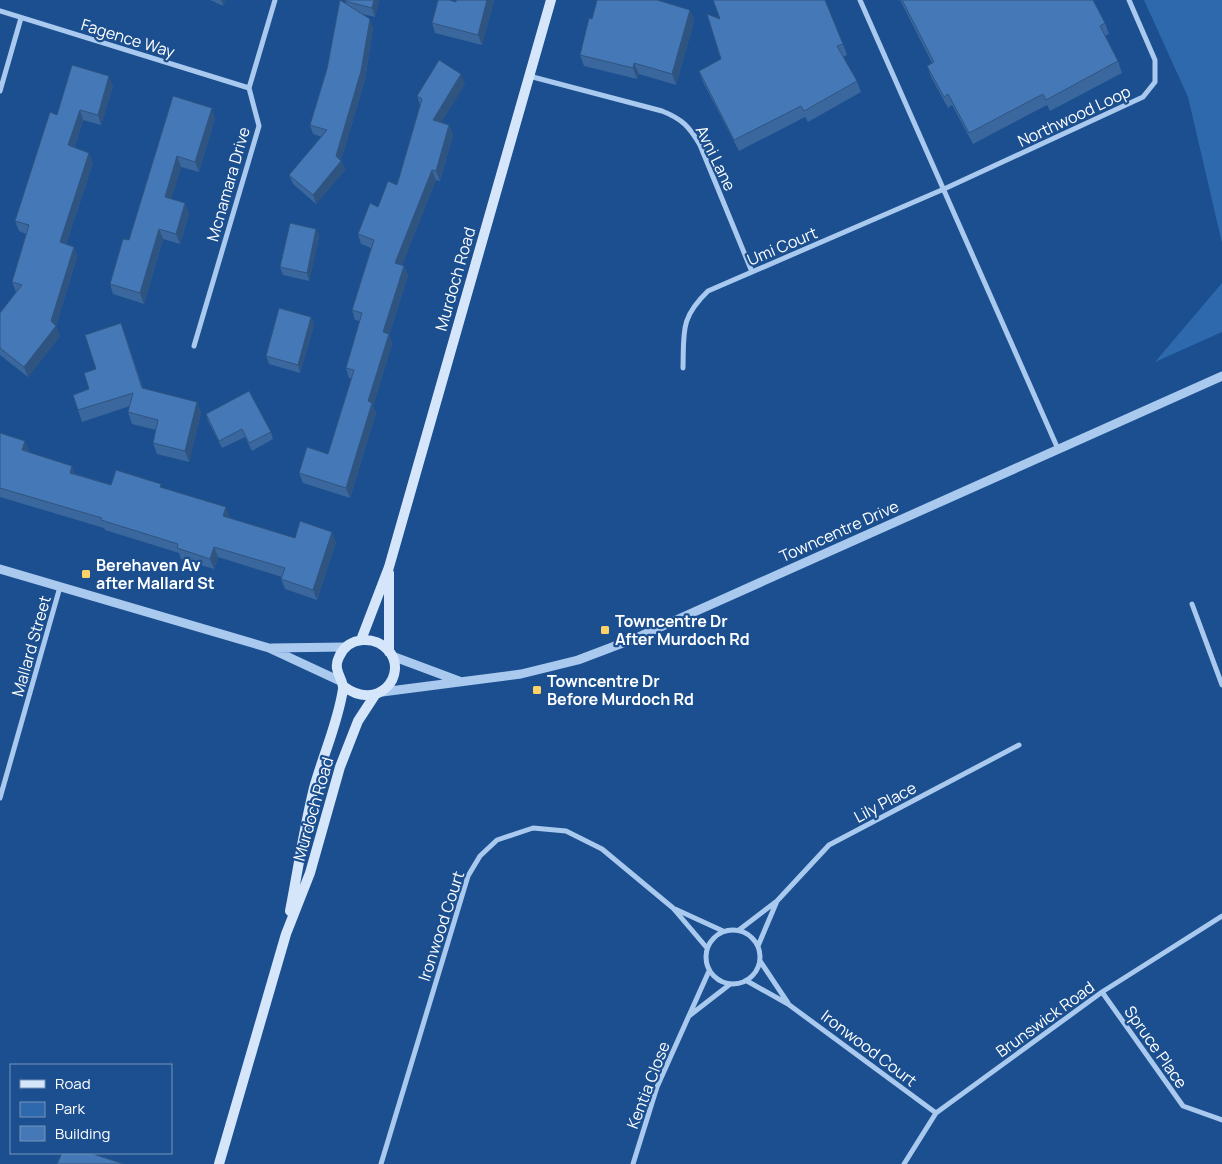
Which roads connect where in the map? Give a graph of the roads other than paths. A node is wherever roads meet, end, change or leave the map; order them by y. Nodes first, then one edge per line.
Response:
1 (275, 0) edge
2 (551, 0) edge
3 (860, 0) edge
4 (1128, 0) edge
5 (0, 11) edge
6 (21, 18) junction
7 (529, 76) junction
8 (249, 88) junction
9 (0, 91) edge
10 (944, 189) junction
11 (752, 272) junction
12 (194, 346) dead end
13 (683, 368) dead end
14 (1222, 376) edge
15 (1058, 449) junction
16 (389, 567) junction
17 (0, 569) edge
18 (60, 587) junction
19 (1192, 604) dead end
20 (361, 640) junction
21 (346, 647) junction
22 (269, 648) junction
23 (390, 654) junction
24 (459, 681) junction
25 (342, 684) junction
26 (1222, 685) edge
27 (378, 694) junction
28 (1019, 746) dead end
29 (0, 798) edge
30 (777, 901) junction
31 (672, 908) junction
32 (1222, 916) edge
33 (740, 930) junction
34 (723, 931) junction
35 (286, 934) junction
36 (758, 946) junction
37 (707, 948) junction
38 (760, 961) junction
39 (709, 971) junction
40 (746, 981) junction
41 (729, 985) junction
42 (1102, 992) junction
43 (788, 1004) junction
44 (689, 1016) junction
45 (936, 1113) junction
46 (1222, 1120) edge
47 (219, 1164) edge
48 (381, 1164) edge
49 (633, 1164) edge
50 (904, 1164) edge

1 - 8 street
2 - 7 main road, Murdoch Road
3 - 10 street
4 - 10 street, Northwood Loop
5 - 6 street, Fagence Way
6 - 8 street, Fagence Way
6 - 9 street
7 - 11 street, Avni Lane
7 - 16 main road, Murdoch Road
8 - 12 street, Mcnamara Drive
10 - 11 street, Umi Court
10 - 15 street
11 - 13 street, Umi Court
14 - 15 street, Towncentre Drive
15 - 24 street, Towncentre Drive
16 - 20 main road, Murdoch Road
16 - 23 main road, Murdoch Road
17 - 18 street
18 - 22 street
18 - 29 street, Mallard Street
19 - 26 street
20 - 21 main road
20 - 23 main road
21 - 22 street
21 - 25 main road, Murdoch Road
22 - 25 street
23 - 24 street, Towncentre Drive
23 - 27 main road, Murdoch Road
24 - 27 street, Towncentre Drive
25 - 27 main road
25 - 35 main road, Murdoch Road
27 - 35 main road, Murdoch Road
28 - 30 street, Lily Place
30 - 33 street, Lily Place
30 - 36 street, Lily Place
31 - 34 street, Ironwood Court
31 - 37 street, Ironwood Court
31 - 48 street, Ironwood Court
32 - 42 street, Brunswick Road
33 - 34 street, Ironwood Court
33 - 36 street
34 - 37 street
35 - 47 main road, Murdoch Road
36 - 38 street, Ironwood Court
37 - 39 street
38 - 40 street
38 - 43 street, Ironwood Court
39 - 41 street
39 - 44 street, Kentia Close
40 - 41 street
40 - 43 street, Ironwood Court
41 - 44 street, Kentia Close
42 - 45 street, Brunswick Road
42 - 46 street, Spruce Place
43 - 45 street, Ironwood Court
44 - 49 street, Kentia Close
45 - 50 street, Brunswick Road

